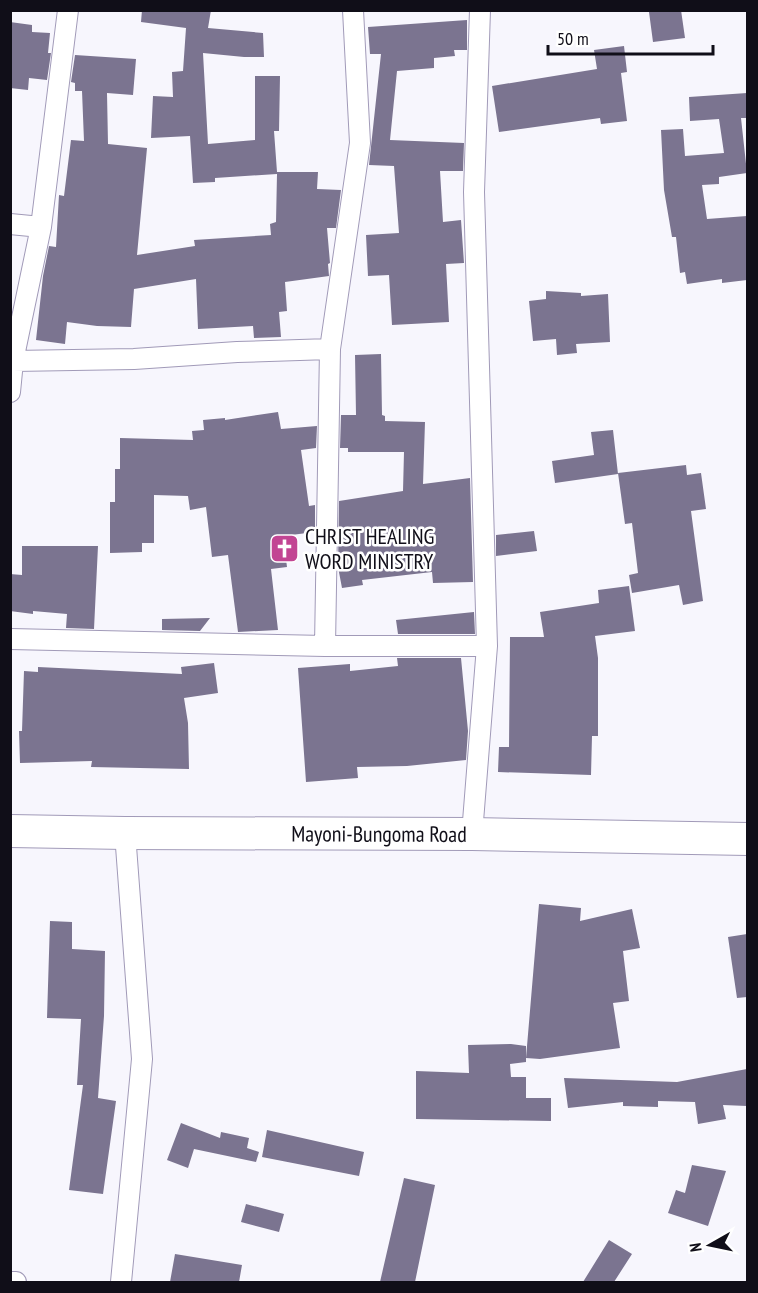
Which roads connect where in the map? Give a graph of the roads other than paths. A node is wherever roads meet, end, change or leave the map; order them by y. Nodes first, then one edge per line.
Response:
1 (68, 10) edge
2 (353, 10) edge
3 (480, 10) edge
4 (10, 224) edge
5 (41, 227) junction
6 (330, 349) junction
7 (13, 361) junction
8 (10, 392) edge
9 (10, 639) edge
10 (325, 646) junction
11 (487, 646) junction
12 (10, 831) edge
13 (125, 833) junction
14 (472, 834) junction
15 (747, 839) edge
16 (10, 1281) edge
17 (16, 1282) edge
18 (121, 1282) edge

1 - 5 street
2 - 6 street
3 - 11 street
4 - 5 street
5 - 7 street
6 - 7 street
6 - 10 street
7 - 8 street
9 - 10 street
10 - 11 street
11 - 14 street
12 - 13 main road, Mayoni-Bungoma Road
13 - 14 main road, Mayoni-Bungoma Road
13 - 18 street
14 - 15 main road, Mayoni-Bungoma Road
16 - 17 street

